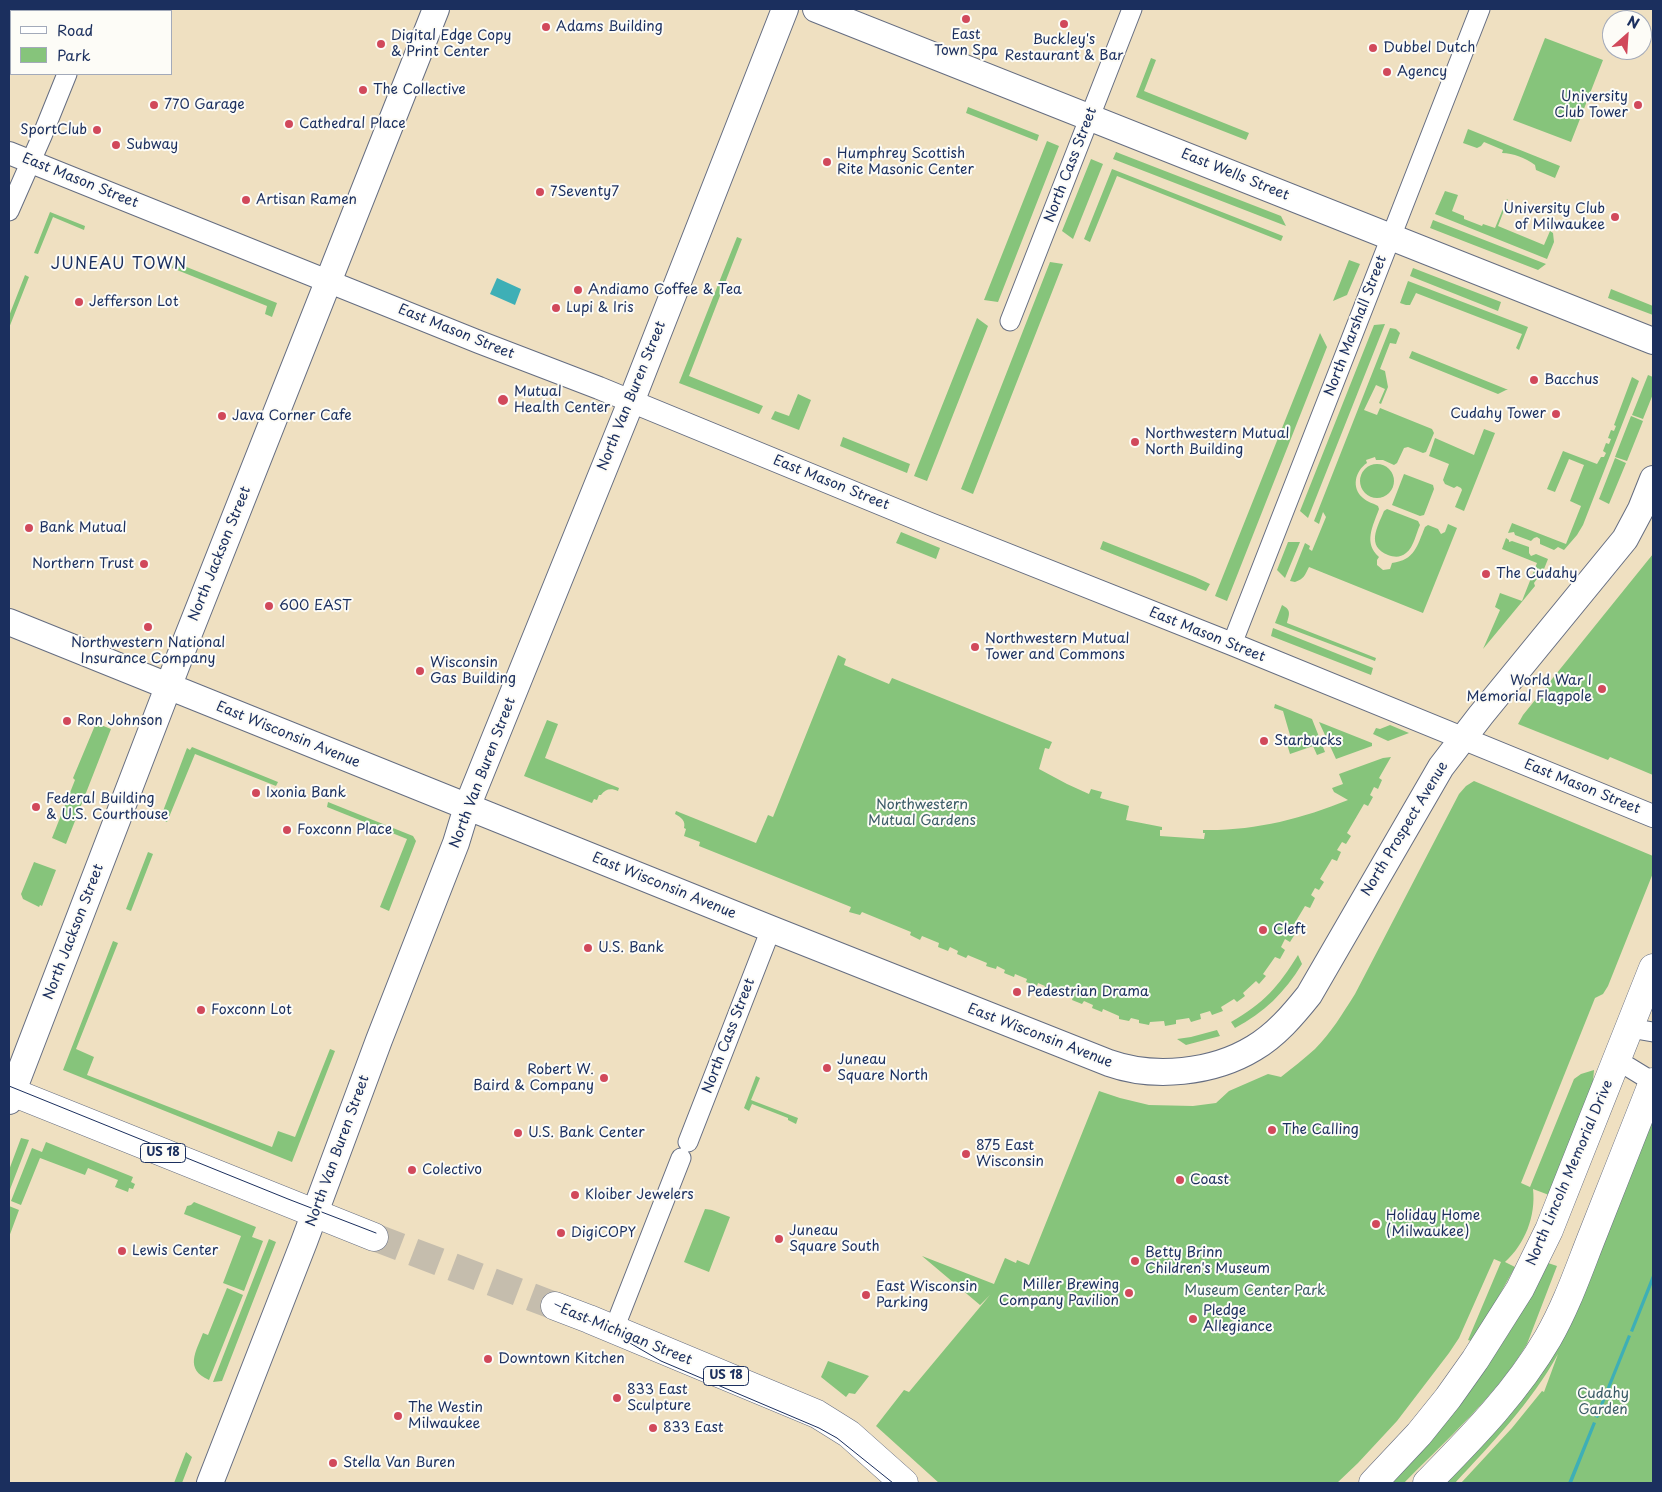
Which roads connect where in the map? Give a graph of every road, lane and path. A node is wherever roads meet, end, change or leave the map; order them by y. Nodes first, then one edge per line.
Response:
1 (436, 9) edge
2 (785, 9) edge
3 (816, 9) edge
4 (1132, 9) edge
5 (1480, 9) edge
6 (67, 75) edge
7 (1090, 117) junction
8 (9, 153) edge
9 (30, 161) junction
10 (9, 211) edge
11 (1391, 236) junction
12 (328, 281) junction
13 (1010, 321) dead end
14 (1653, 341) edge
15 (631, 402) junction
16 (1653, 479) edge
17 (9, 622) edge
18 (1232, 644) junction
19 (170, 686) junction
20 (1463, 738) junction
21 (468, 808) junction
22 (1644, 812) edge
23 (771, 929) junction
24 (1653, 968) edge
25 (1309, 995) joint
26 (1642, 1030) edge
27 (1617, 1060) junction
28 (1653, 1082) edge
29 (10, 1093) edge
30 (315, 1213) junction
31 (374, 1237) tunnel mouth
32 (554, 1306) tunnel mouth
33 (614, 1329) junction
34 (210, 1483) edge
35 (904, 1483) edge
36 (1373, 1483) edge
37 (1427, 1483) edge

1 - 12 main road, North Jackson Street
2 - 15 main road, North Van Buren Street
3 - 7 main road, East Wells Street
4 - 7 street, North Cass Street
5 - 11 street, North Marshall Street
6 - 9 street
7 - 11 main road, East Wells Street
7 - 13 street, North Cass Street
8 - 9 street, East Mason Street
9 - 10 street
9 - 12 street, East Mason Street
11 - 14 main road, East Wells Street
11 - 18 street, North Marshall Street
12 - 15 street, East Mason Street
12 - 19 main road, North Jackson Street
15 - 18 street, East Mason Street
15 - 21 main road, North Van Buren Street
16 - 20 main road, North Prospect Avenue
17 - 19 main road, East Wisconsin Avenue
18 - 20 street, East Mason Street
19 - 21 main road, East Wisconsin Avenue
19 - 29 main road, North Jackson Street
20 - 22 street, East Mason Street
20 - 25 main road, North Prospect Avenue
21 - 23 main road, East Wisconsin Avenue
21 - 30 main road, North Van Buren Street
23 - 25 main road, East Wisconsin Avenue
23 - 33 street, North Cass Street
24 - 26 main road, North Lincoln Memorial Drive
26 - 27 main road, North Lincoln Memorial Drive
27 - 28 street
27 - 36 main road, North Lincoln Memorial Drive
28 - 37 main road
29 - 30 main road, US 18
30 - 31 main road, US 18
30 - 34 main road, North Van Buren Street
32 - 33 main road, East Michigan Street / US 18
33 - 35 main road, East Michigan Street / US 18

